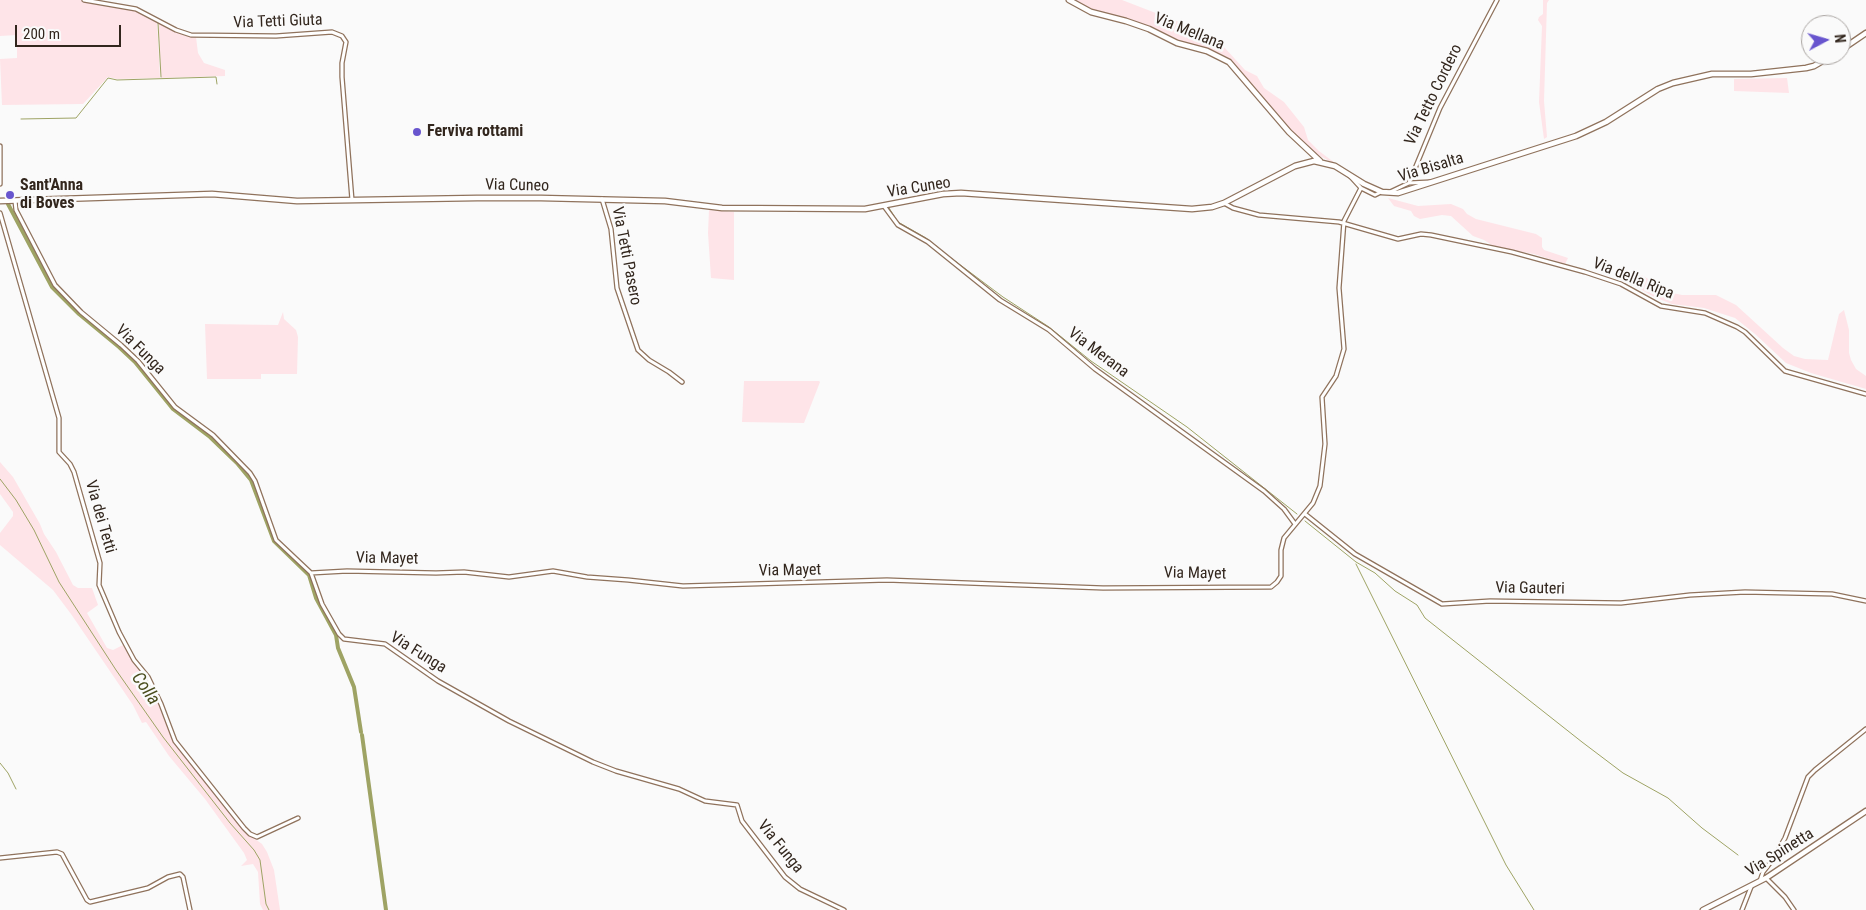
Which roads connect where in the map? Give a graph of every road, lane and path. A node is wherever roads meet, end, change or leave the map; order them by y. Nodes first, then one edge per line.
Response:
1 (84, 0) edge
2 (1069, 0) edge
3 (1497, 0) edge
4 (1866, 33) edge
5 (1851, 43) edge
6 (1816, 65) edge
7 (0, 146) edge
8 (1321, 162) junction
9 (1348, 174) junction
10 (1431, 182) junction
11 (1409, 183) junction
12 (0, 184) edge
13 (1361, 188) junction
14 (1382, 192) junction
15 (1390, 193) junction
16 (352, 200) junction
17 (602, 200) junction
18 (0, 201) edge
19 (15, 201) junction
20 (1224, 203) junction
21 (884, 206) junction
22 (0, 213) edge
23 (1344, 224) junction
24 (682, 382) dead end
25 (1866, 394) edge
26 (1305, 514) junction
27 (1295, 524) junction
28 (311, 573) junction
29 (1866, 600) edge
30 (1866, 729) edge
31 (1866, 811) edge
32 (298, 818) dead end
33 (0, 858) edge
34 (1766, 878) junction
35 (1760, 882) junction
36 (1751, 886) junction
37 (190, 910) edge
38 (844, 910) edge
39 (1703, 910) edge
40 (1742, 910) edge
41 (1794, 910) edge

1 - 16 street, Via Tetti Giuta
2 - 8 street, Via Mellana
3 - 11 street, Via Tetto Cordero
4 - 5 street
6 - 10 street, Via Bisalta
7 - 12 street
8 - 9 street, Via Bisalta
8 - 20 street
9 - 13 street
9 - 14 street, Via Bisalta
10 - 11 street
10 - 15 street, Via Bisalta
11 - 15 street
13 - 14 street
13 - 23 street
14 - 15 street, Via Bisalta
16 - 17 street, Via Cuneo
16 - 19 street, Via Cuneo
17 - 21 street, Via Cuneo
17 - 24 street, Via Tetti Pasero
18 - 19 street, Via Cuneo
19 - 28 street, Via Funga
20 - 21 street, Via Cuneo
20 - 23 street, Via della Ripa
21 - 27 street, Via Merana
22 - 32 street, Via dei Tetti
23 - 25 street, Via della Ripa
23 - 26 street
26 - 27 street
26 - 29 street, Via Gauteri
27 - 28 street, Via Mayet
28 - 38 street, Via Funga
30 - 35 street
31 - 34 street, Via Spinetta
33 - 37 street
34 - 35 street, Via Spinetta
34 - 41 street
35 - 36 street, Via Spinetta
36 - 39 street, Via Spinetta
36 - 40 street

